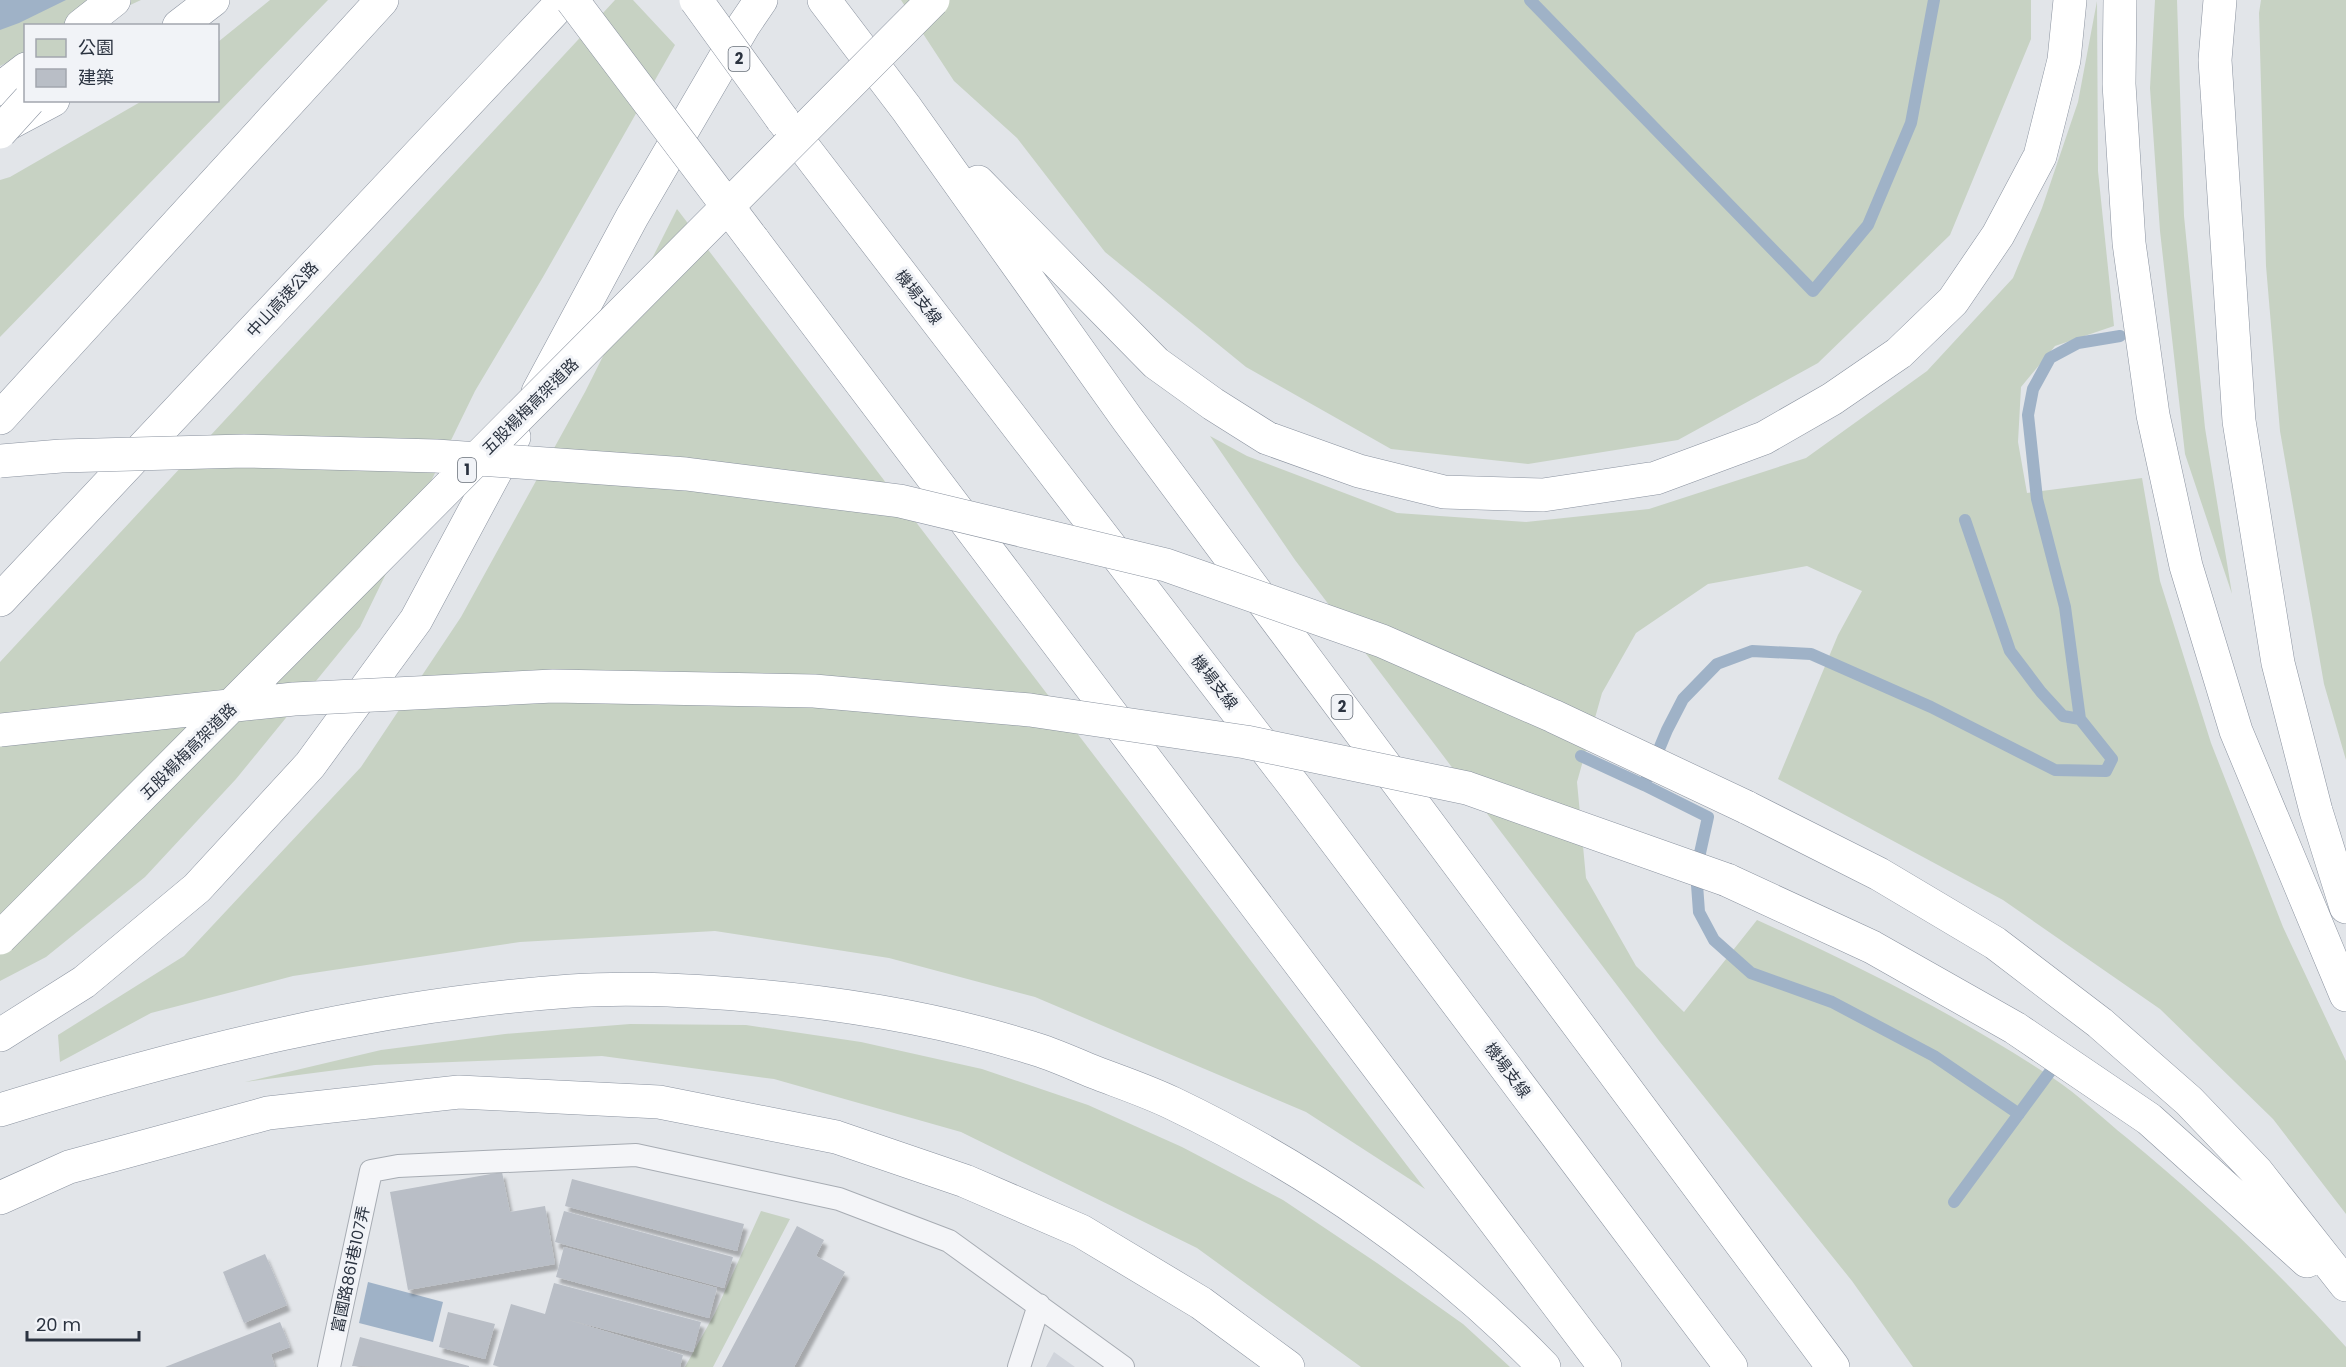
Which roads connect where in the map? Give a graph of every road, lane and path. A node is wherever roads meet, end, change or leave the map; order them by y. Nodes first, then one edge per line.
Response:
1 (114, 0) edge
2 (120, 0) edge
3 (213, 0) edge
4 (382, 0) edge
5 (564, 0) edge
6 (572, 0) edge
7 (696, 0) edge
8 (761, 0) edge
9 (824, 0) edge
10 (933, 0) edge
11 (2070, 0) edge
12 (2120, 0) edge
13 (2220, 0) edge
14 (84, 24) edge
15 (99, 24) edge
16 (182, 24) edge
17 (24, 70) edge
18 (0, 88) edge
19 (27, 102) edge
20 (49, 102) edge
21 (906, 108) junction
22 (0, 128) edge
23 (0, 132) edge
24 (0, 418) edge
25 (0, 461) edge
26 (0, 600) edge
27 (0, 730) edge
28 (2346, 907) edge
29 (0, 938) edge
30 (2346, 996) edge
31 (0, 1035) edge
32 (0, 1110) edge
33 (0, 1198) edge
34 (2346, 1285) edge
35 (2346, 1296) edge
36 (1039, 1305) junction
37 (329, 1367) edge
38 (1019, 1367) edge
39 (1123, 1367) edge
40 (1288, 1367) edge
41 (1544, 1367) edge
42 (1605, 1367) edge
43 (1731, 1367) edge
44 (1833, 1367) edge

1 - 14 highway
2 - 15 highway
3 - 16 highway
4 - 24 highway
5 - 26 highway, 中山高速公路
6 - 42 highway, bridge
7 - 43 highway, 機場支線 / 2, bridge
8 - 31 highway
9 - 21 highway, 2
10 - 29 highway, 五股楊梅高架道路 / 1, bridge
11 - 21 highway
12 - 30 highway
13 - 28 highway
17 - 18 highway
19 - 23 highway, bridge
20 - 22 highway
21 - 44 highway, 2
25 - 34 highway, bridge
27 - 35 highway, bridge
32 - 41 highway
33 - 40 highway
36 - 37 lane, 富國路861巷107弄
36 - 38 lane
36 - 39 lane

